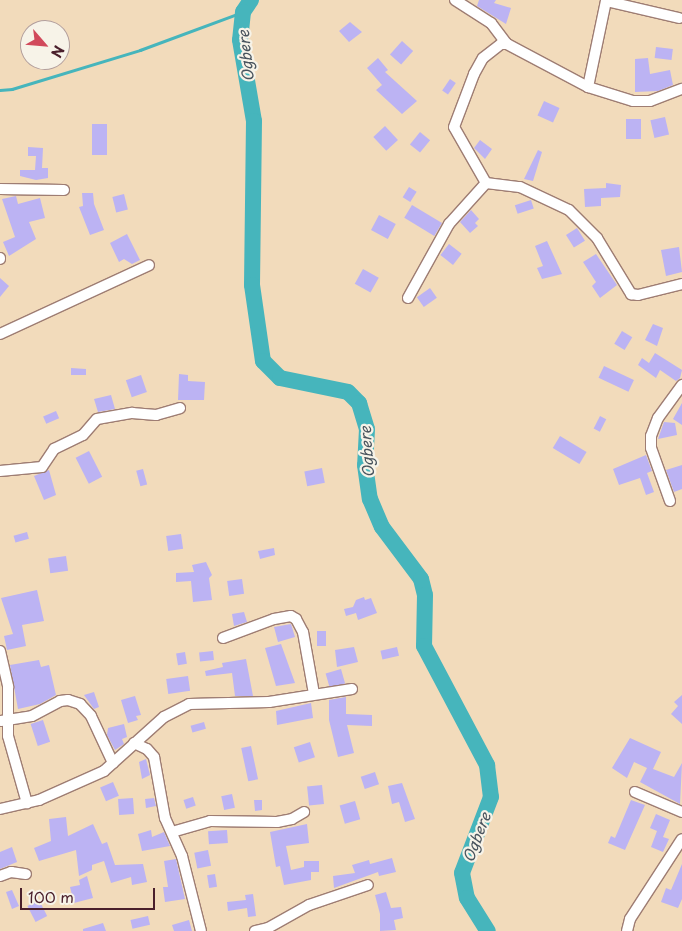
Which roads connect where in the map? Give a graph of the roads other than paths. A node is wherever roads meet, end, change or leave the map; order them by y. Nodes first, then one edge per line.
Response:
1 (456, 0) edge
2 (606, 0) edge
3 (679, 18) dead end
4 (507, 44) junction
5 (588, 87) junction
6 (682, 89) edge
7 (486, 183) junction
8 (0, 189) edge
9 (64, 190) dead end
10 (149, 265) dead end
11 (682, 284) edge
12 (408, 298) dead end
13 (0, 334) edge
14 (682, 385) edge
15 (180, 408) dead end
16 (0, 471) edge
17 (670, 501) dead end
18 (223, 638) dead end
19 (0, 651) edge
20 (352, 689) dead end
21 (314, 694) junction
22 (3, 721) edge
23 (134, 743) junction
24 (113, 763) junction
25 (635, 792) dead end
26 (27, 803) junction
27 (0, 809) edge
28 (304, 812) dead end
29 (682, 812) edge
30 (172, 832) junction
31 (682, 839) edge
32 (26, 874) dead end
33 (0, 876) edge
34 (368, 885) dead end
35 (201, 931) edge
36 (255, 931) edge
37 (627, 931) edge

1 - 4 street
2 - 3 street
2 - 5 street
4 - 5 street
4 - 7 street
5 - 6 street
7 - 11 street
7 - 12 street
8 - 9 street
10 - 13 street
14 - 17 street
15 - 16 street
18 - 21 street
19 - 22 street
20 - 21 street
21 - 23 street
22 - 24 street
22 - 26 street
23 - 24 street
23 - 30 street
24 - 26 street
25 - 29 street
26 - 27 street
28 - 30 street
30 - 35 street
31 - 37 street
32 - 33 street
34 - 36 street

